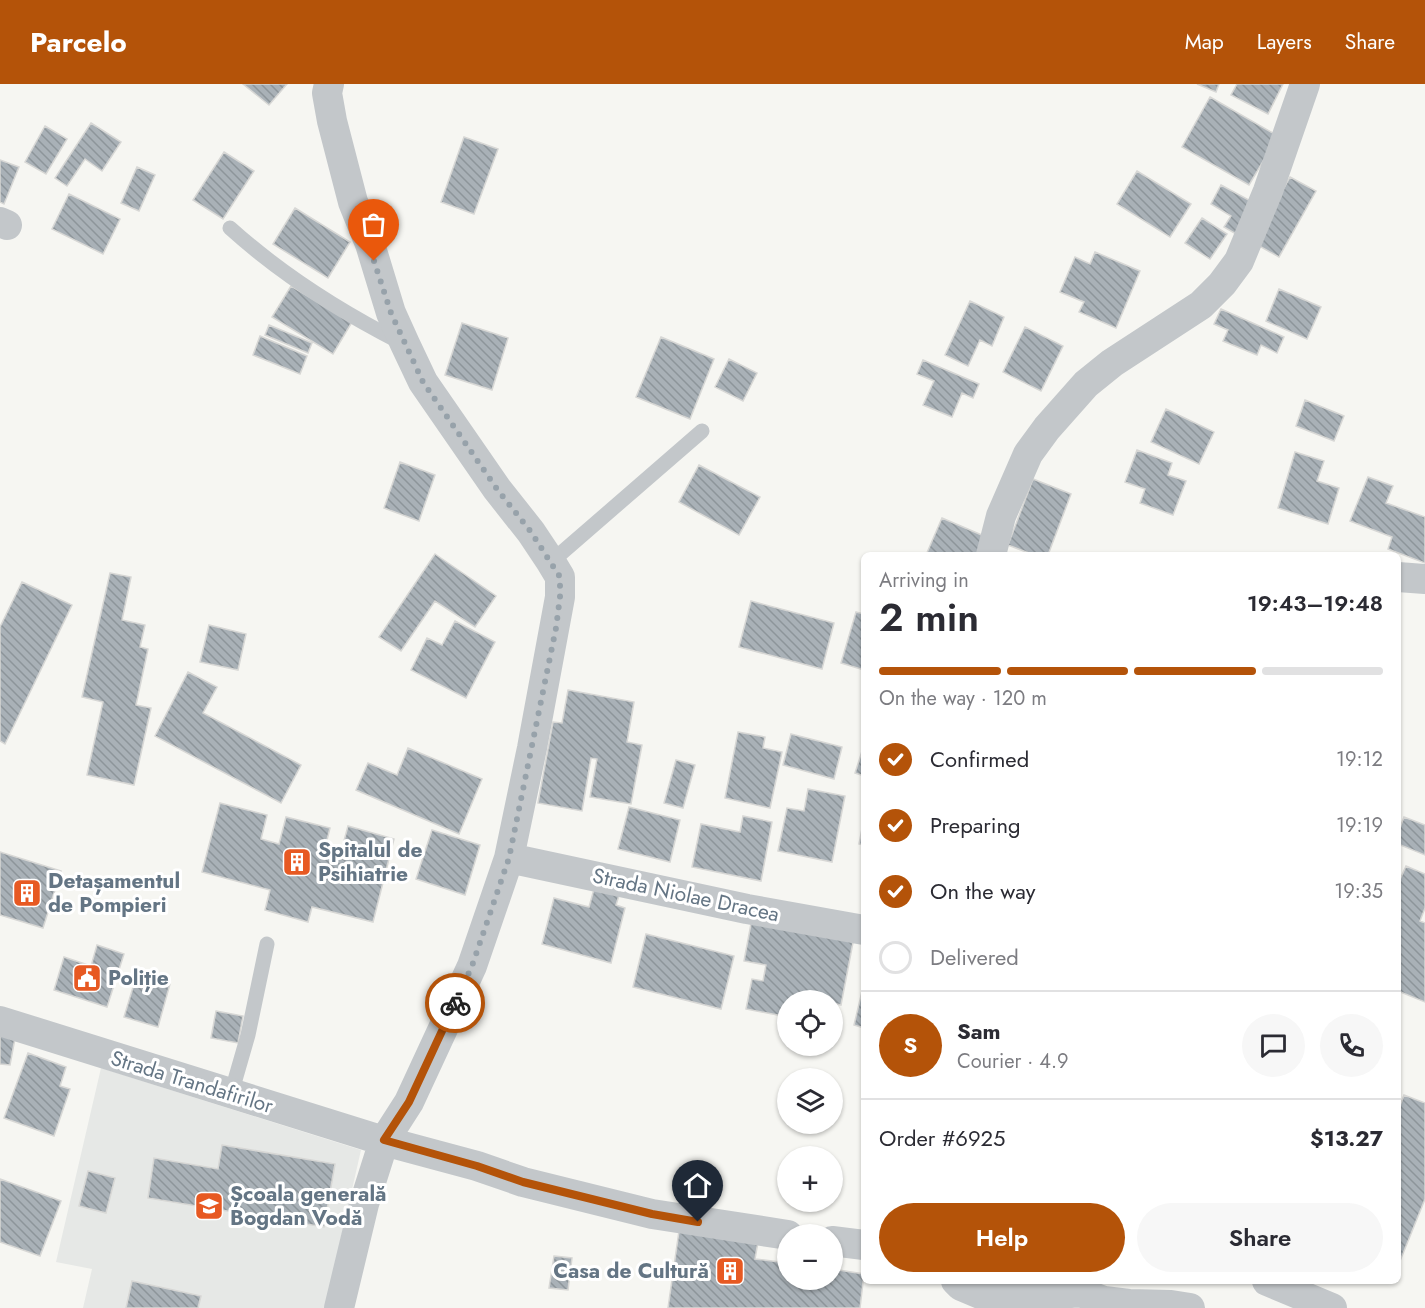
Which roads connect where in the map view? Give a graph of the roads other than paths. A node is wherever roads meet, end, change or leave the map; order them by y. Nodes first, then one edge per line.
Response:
1 (329, 84) edge
2 (1305, 84) edge
3 (230, 228) dead end
4 (405, 344) junction
5 (702, 431) dead end
6 (992, 552) edge
7 (551, 562) junction
8 (1401, 577) edge
9 (1425, 579) edge
10 (509, 858) junction
11 (861, 929) edge
12 (267, 944) dead end
13 (0, 1022) edge
14 (231, 1094) junction
15 (384, 1140) junction
16 (777, 1233) edge
17 (843, 1242) edge
18 (861, 1245) edge
19 (959, 1284) edge
20 (1274, 1284) edge
21 (1095, 1295) edge
22 (339, 1308) edge
23 (1190, 1308) edge
24 (1332, 1308) edge

1 - 4 street
2 - 6 street
3 - 4 lane
4 - 7 street
5 - 7 lane
7 - 10 street
8 - 9 street
10 - 11 street, Strada Niolae Dracea
10 - 15 street
12 - 14 lane
13 - 14 street, Strada Trandafirilor
14 - 15 street, Strada Trandafirilor
15 - 16 street, Strada Trandafirilor
15 - 22 street
17 - 18 street
19 - 21 street
20 - 24 street
21 - 23 street

